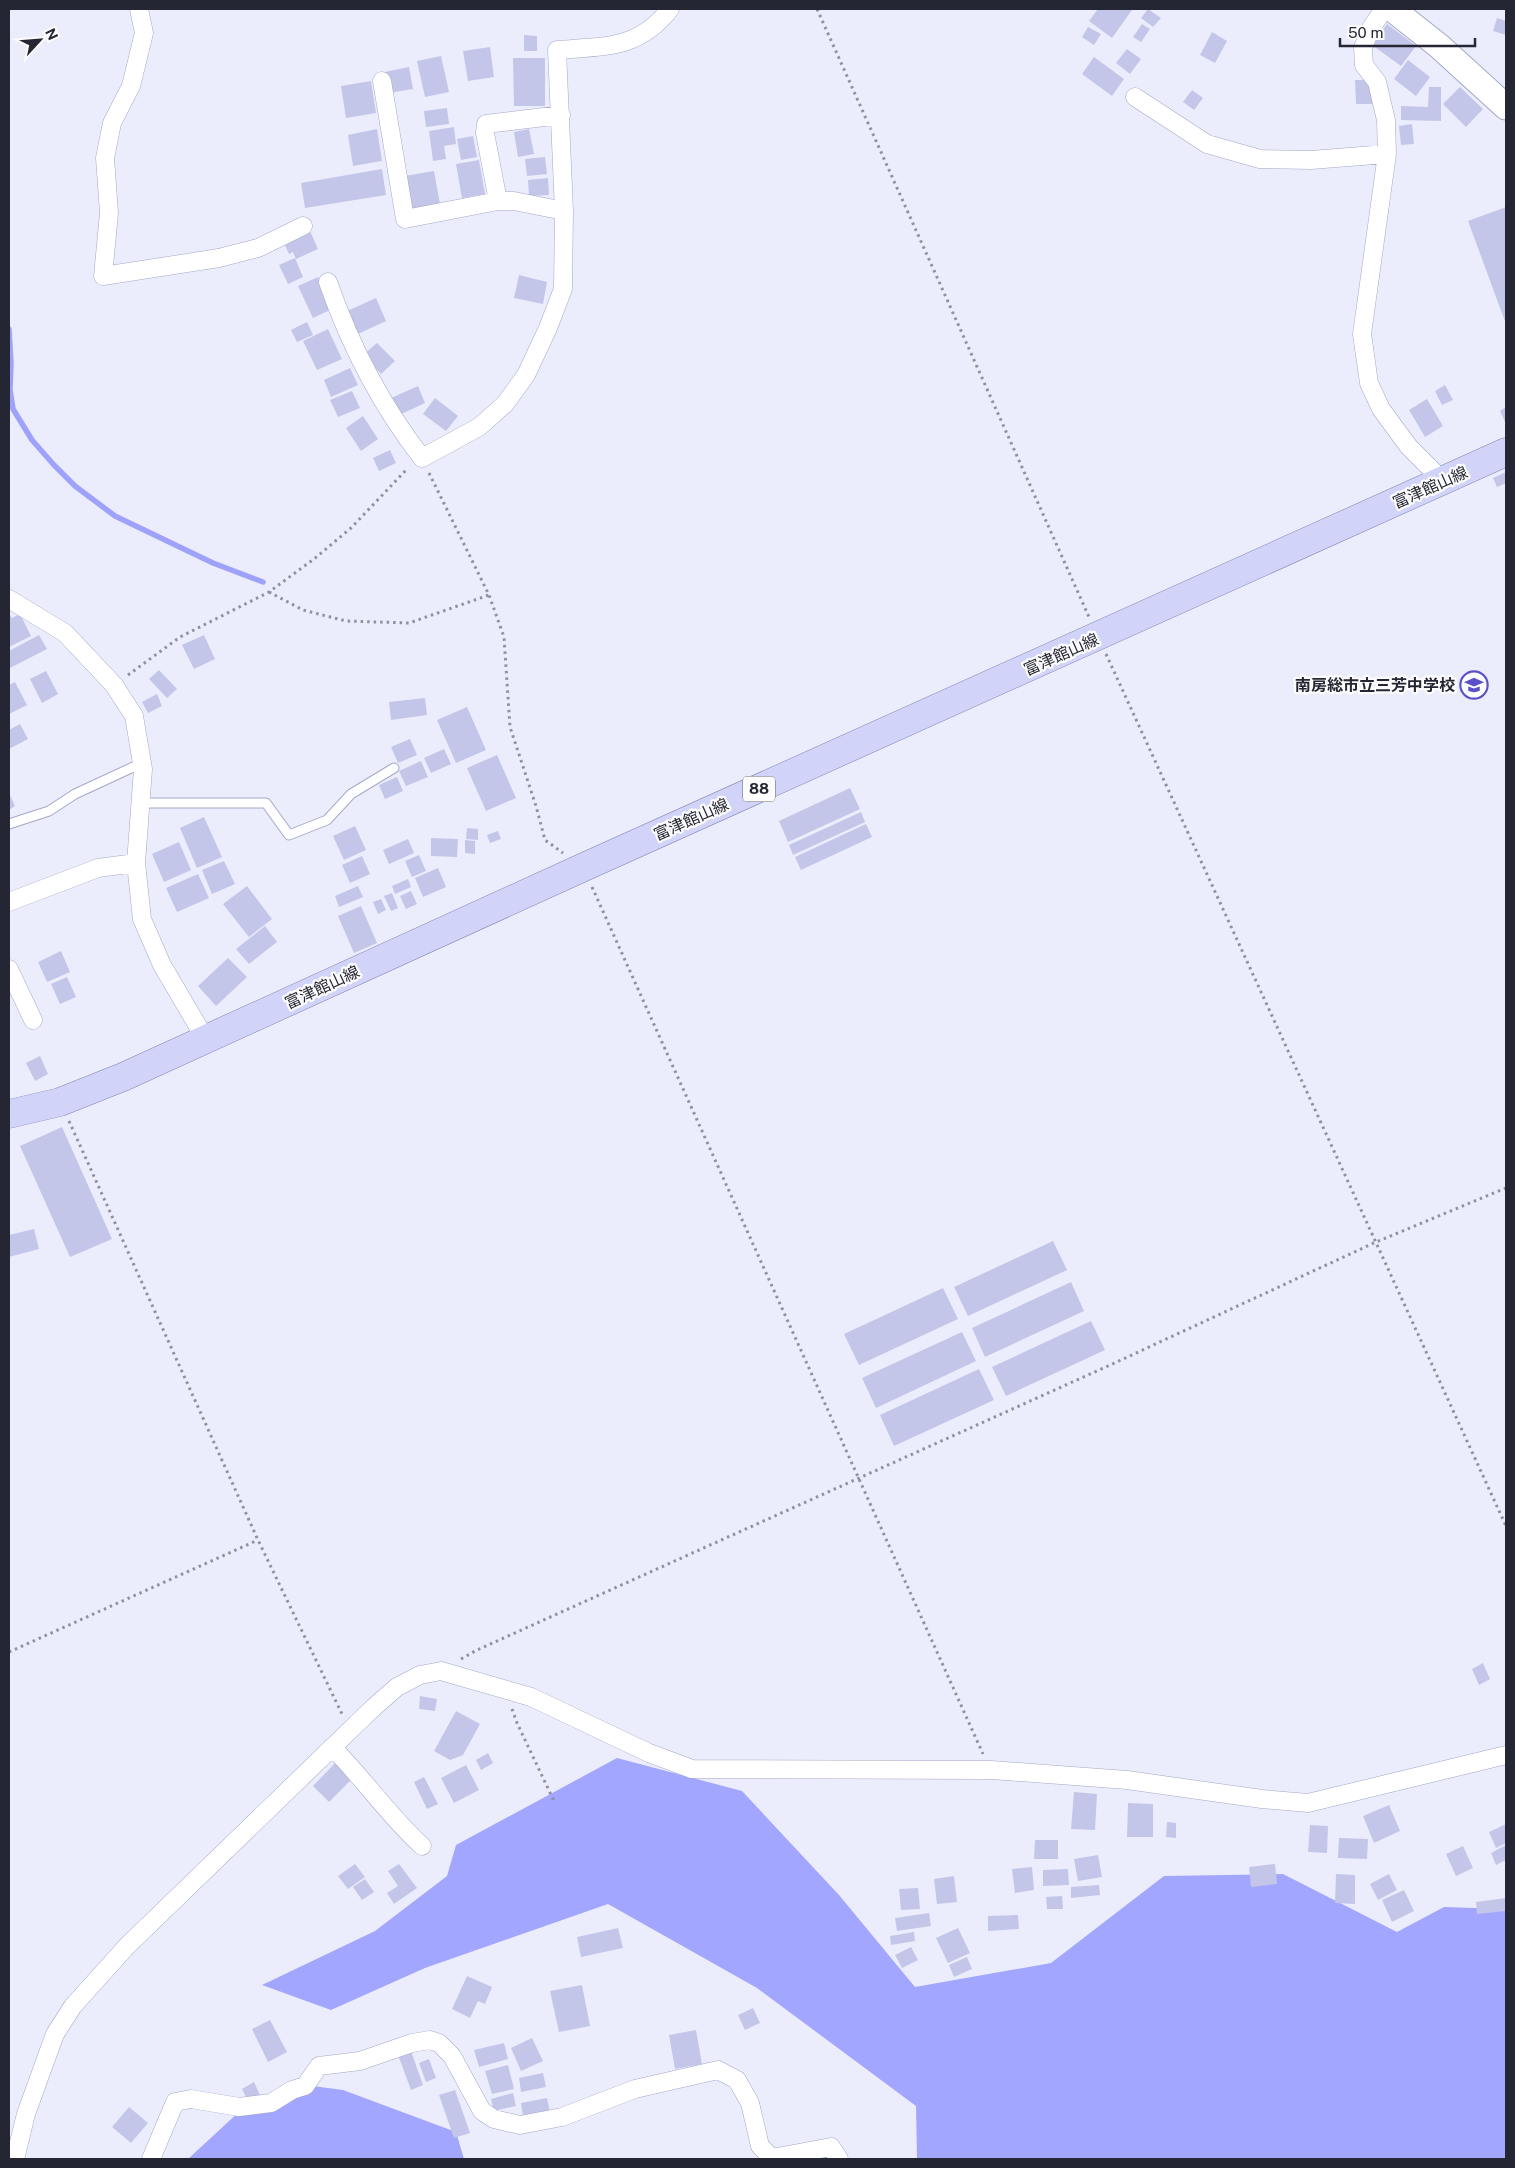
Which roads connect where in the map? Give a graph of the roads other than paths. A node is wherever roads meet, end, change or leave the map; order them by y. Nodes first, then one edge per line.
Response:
1 (140, 9) edge
2 (670, 9) edge
3 (1384, 9) edge
4 (1392, 9) edge
5 (382, 81) dead end
6 (1135, 97) dead end
7 (1506, 107) edge
8 (561, 115) junction
9 (1387, 154) junction
10 (498, 201) junction
11 (564, 211) junction
12 (303, 226) dead end
13 (328, 282) dead end
14 (1506, 452) edge
15 (1443, 481) junction
16 (9, 599) edge
17 (142, 764) junction
18 (394, 768) dead end
19 (142, 803) junction
20 (9, 824) edge
21 (136, 863) junction
22 (9, 902) edge
23 (9, 969) edge
24 (34, 1020) dead end
25 (206, 1040) junction
26 (9, 1114) edge
27 (332, 1747) junction
28 (1506, 1755) edge
29 (422, 1846) dead end
30 (15, 2159) edge
31 (151, 2159) edge
32 (839, 2159) edge

1 - 12 street
2 - 8 street
3 - 9 street
4 - 7 main road
5 - 10 street
6 - 9 street
8 - 10 street
8 - 11 street
9 - 15 street
10 - 11 street
11 - 13 street
14 - 15 main road, 富津館山線 / 88
15 - 25 main road, 富津館山線 / 88
16 - 17 street
17 - 19 street
17 - 20 lane
18 - 19 lane
19 - 21 street
21 - 22 street
21 - 25 street
23 - 24 street
25 - 26 main road, 富津館山線 / 88
27 - 28 street
27 - 29 street
27 - 30 street
31 - 32 street

